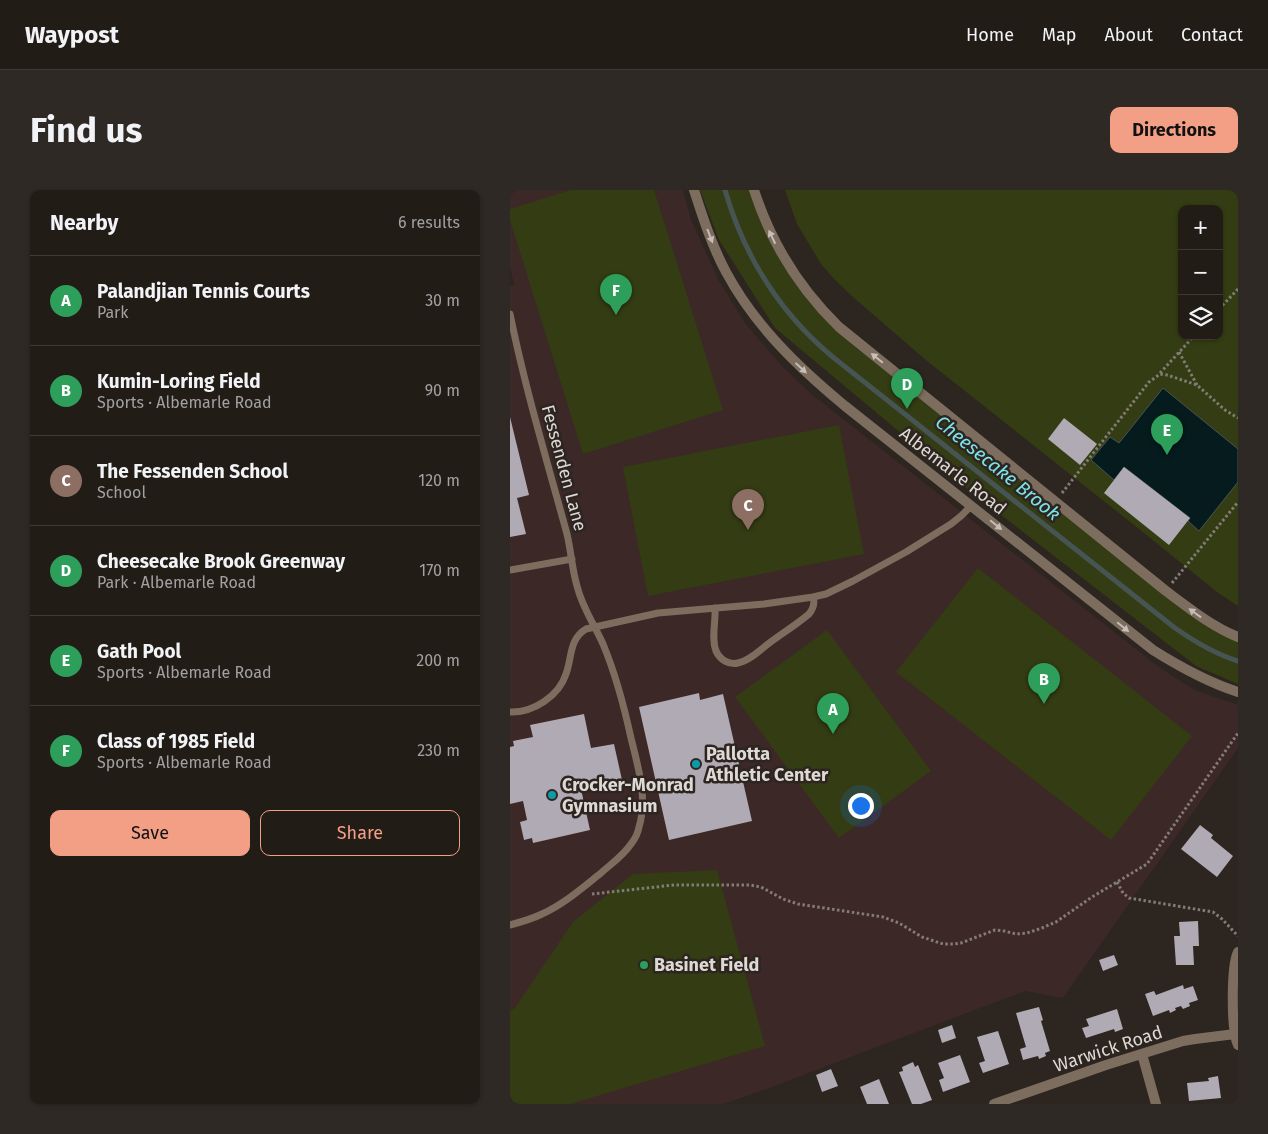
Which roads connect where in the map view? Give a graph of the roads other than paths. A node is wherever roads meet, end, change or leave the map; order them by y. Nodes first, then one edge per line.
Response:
1 (694, 190) edge
2 (754, 190) edge
3 (510, 314) edge
4 (971, 506) junction
5 (572, 559) junction
6 (510, 570) edge
7 (813, 597) junction
8 (715, 608) junction
9 (595, 627) junction
10 (1238, 637) edge
11 (1238, 692) edge
12 (510, 712) edge
13 (510, 925) edge
14 (1238, 952) edge
15 (1234, 1034) junction
16 (1238, 1045) edge
17 (1142, 1054) junction
18 (994, 1104) edge
19 (1156, 1104) edge

1 -> 4 street, Albemarle Road
10 -> 2 street
3 - 5 lane, Fessenden Lane
4 - 7 lane
4 -> 11 street, Albemarle Road
5 - 6 lane
5 - 9 lane, Fessenden Lane
7 - 8 lane
7 - 8 lane
8 - 9 lane
9 - 12 lane
9 - 13 lane, Fessenden Lane
14 - 15 street
15 - 16 street
15 - 17 street, Warwick Road
17 - 18 street, Warwick Road
17 - 19 street

